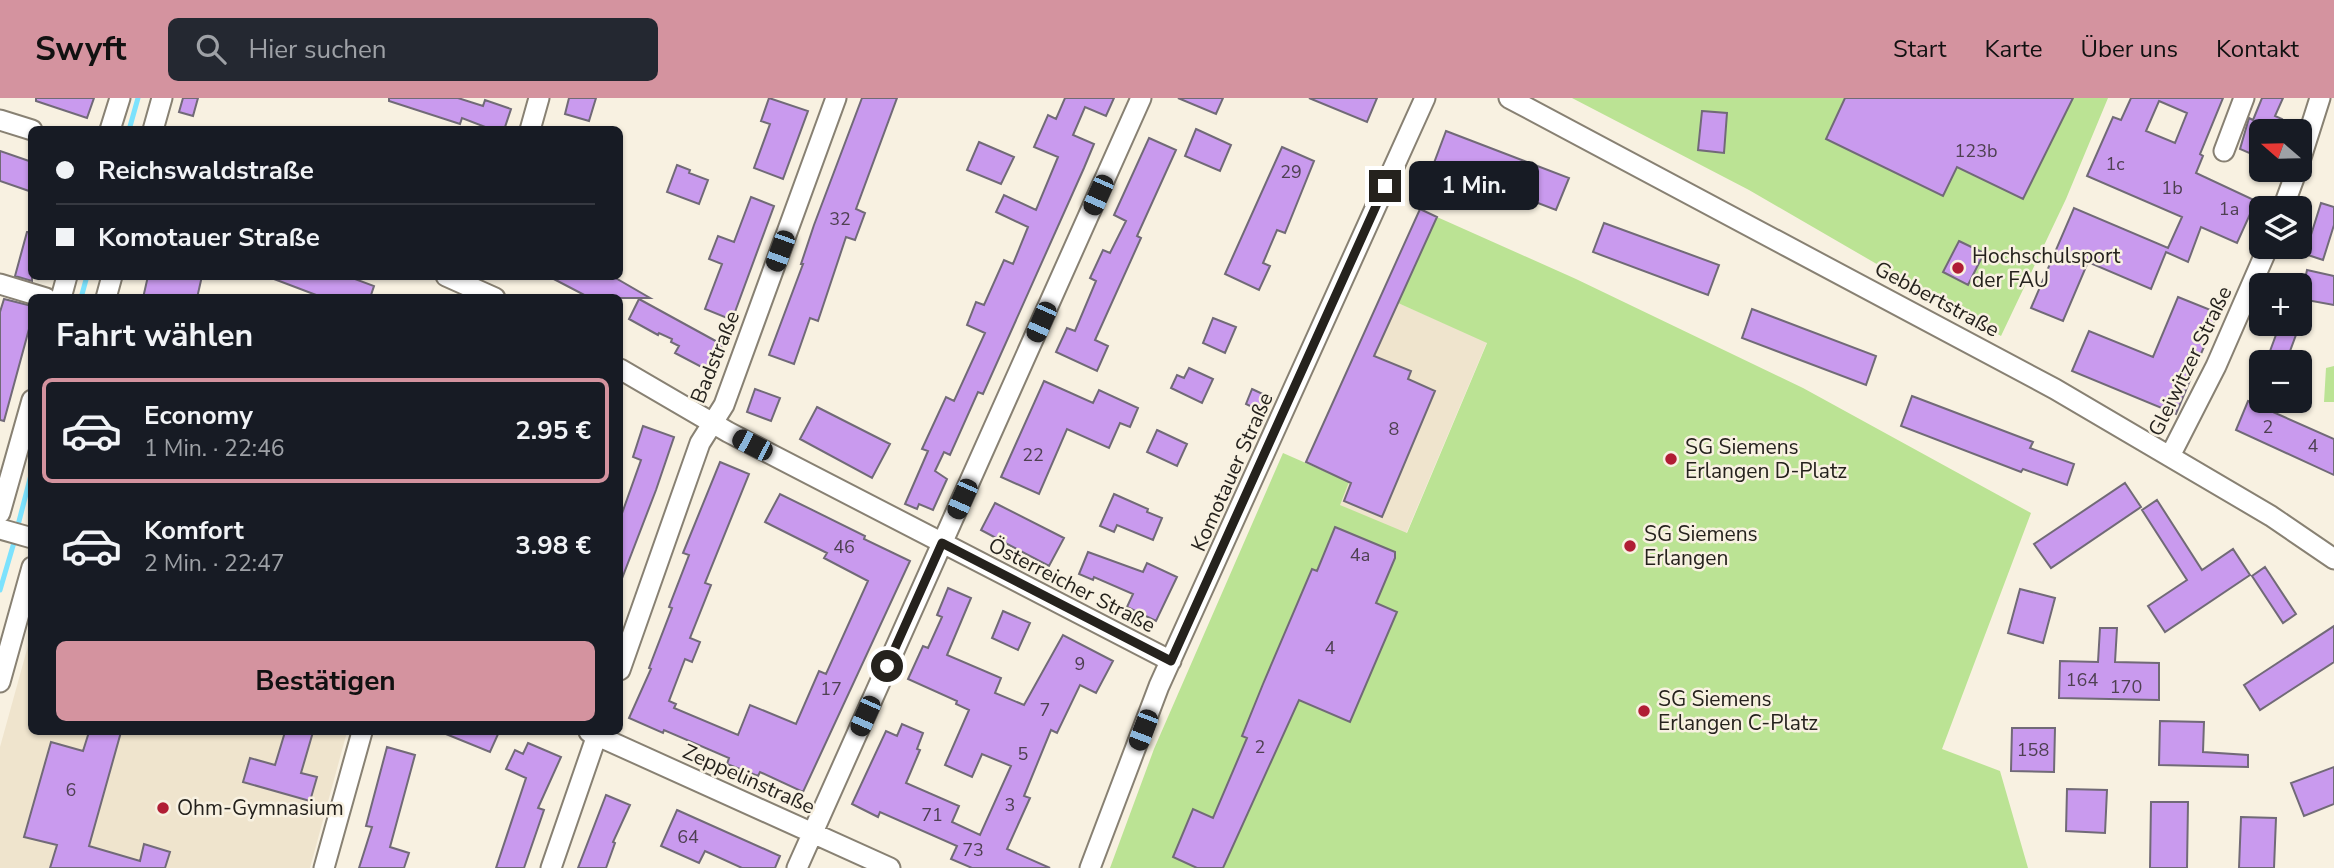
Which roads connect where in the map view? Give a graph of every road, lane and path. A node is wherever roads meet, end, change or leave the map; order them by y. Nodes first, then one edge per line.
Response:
1 (120, 98) edge
2 (162, 98) edge
3 (539, 98) edge
4 (836, 98) edge
5 (1141, 98) edge
6 (1424, 98) edge
7 (1509, 98) edge
8 (2244, 98) edge
9 (2320, 98) edge
10 (0, 120) edge
11 (2312, 123) edge
12 (111, 126) edge
13 (154, 126) edge
14 (531, 126) edge
15 (28, 129) edge
16 (2224, 151) dead end
17 (2263, 259) edge
18 (457, 280) edge
19 (0, 284) edge
20 (488, 291) edge
21 (33, 294) edge
22 (623, 371) edge
23 (28, 416) edge
24 (712, 424) junction
25 (2170, 456) junction
26 (1, 524) edge
27 (27, 537) edge
28 (942, 543) junction
29 (2334, 559) edge
30 (28, 581) edge
31 (623, 661) edge
32 (1171, 661) junction
33 (0, 682) edge
34 (361, 735) edge
35 (594, 735) edge
36 (599, 735) edge
37 (813, 833) junction
38 (324, 868) edge
39 (551, 868) edge
40 (797, 868) edge
41 (890, 868) edge
42 (1090, 868) edge

1 - 12 street
2 - 13 street
3 - 14 street
4 - 24 street, Badstraße
5 - 28 street
6 - 32 street, Komotauer Straße
7 - 25 street, Gebbertstraße
8 - 16 street
9 - 11 street
10 - 15 street
17 - 25 street, Gleiwitzer Straße
18 - 20 street
19 - 21 street
22 - 24 street, Österreicher Straße
23 - 26 street
24 - 28 street, Österreicher Straße
24 - 31 street, Badstraße
25 - 29 street, Gebbertstraße
26 - 27 street
28 - 32 street, Österreicher Straße
28 - 37 street
30 - 33 street
32 - 42 street, Komotauer Straße
34 - 38 street
35 - 39 street
36 - 37 street, Zeppelinstraße
37 - 40 street
37 - 41 street, Zeppelinstraße

